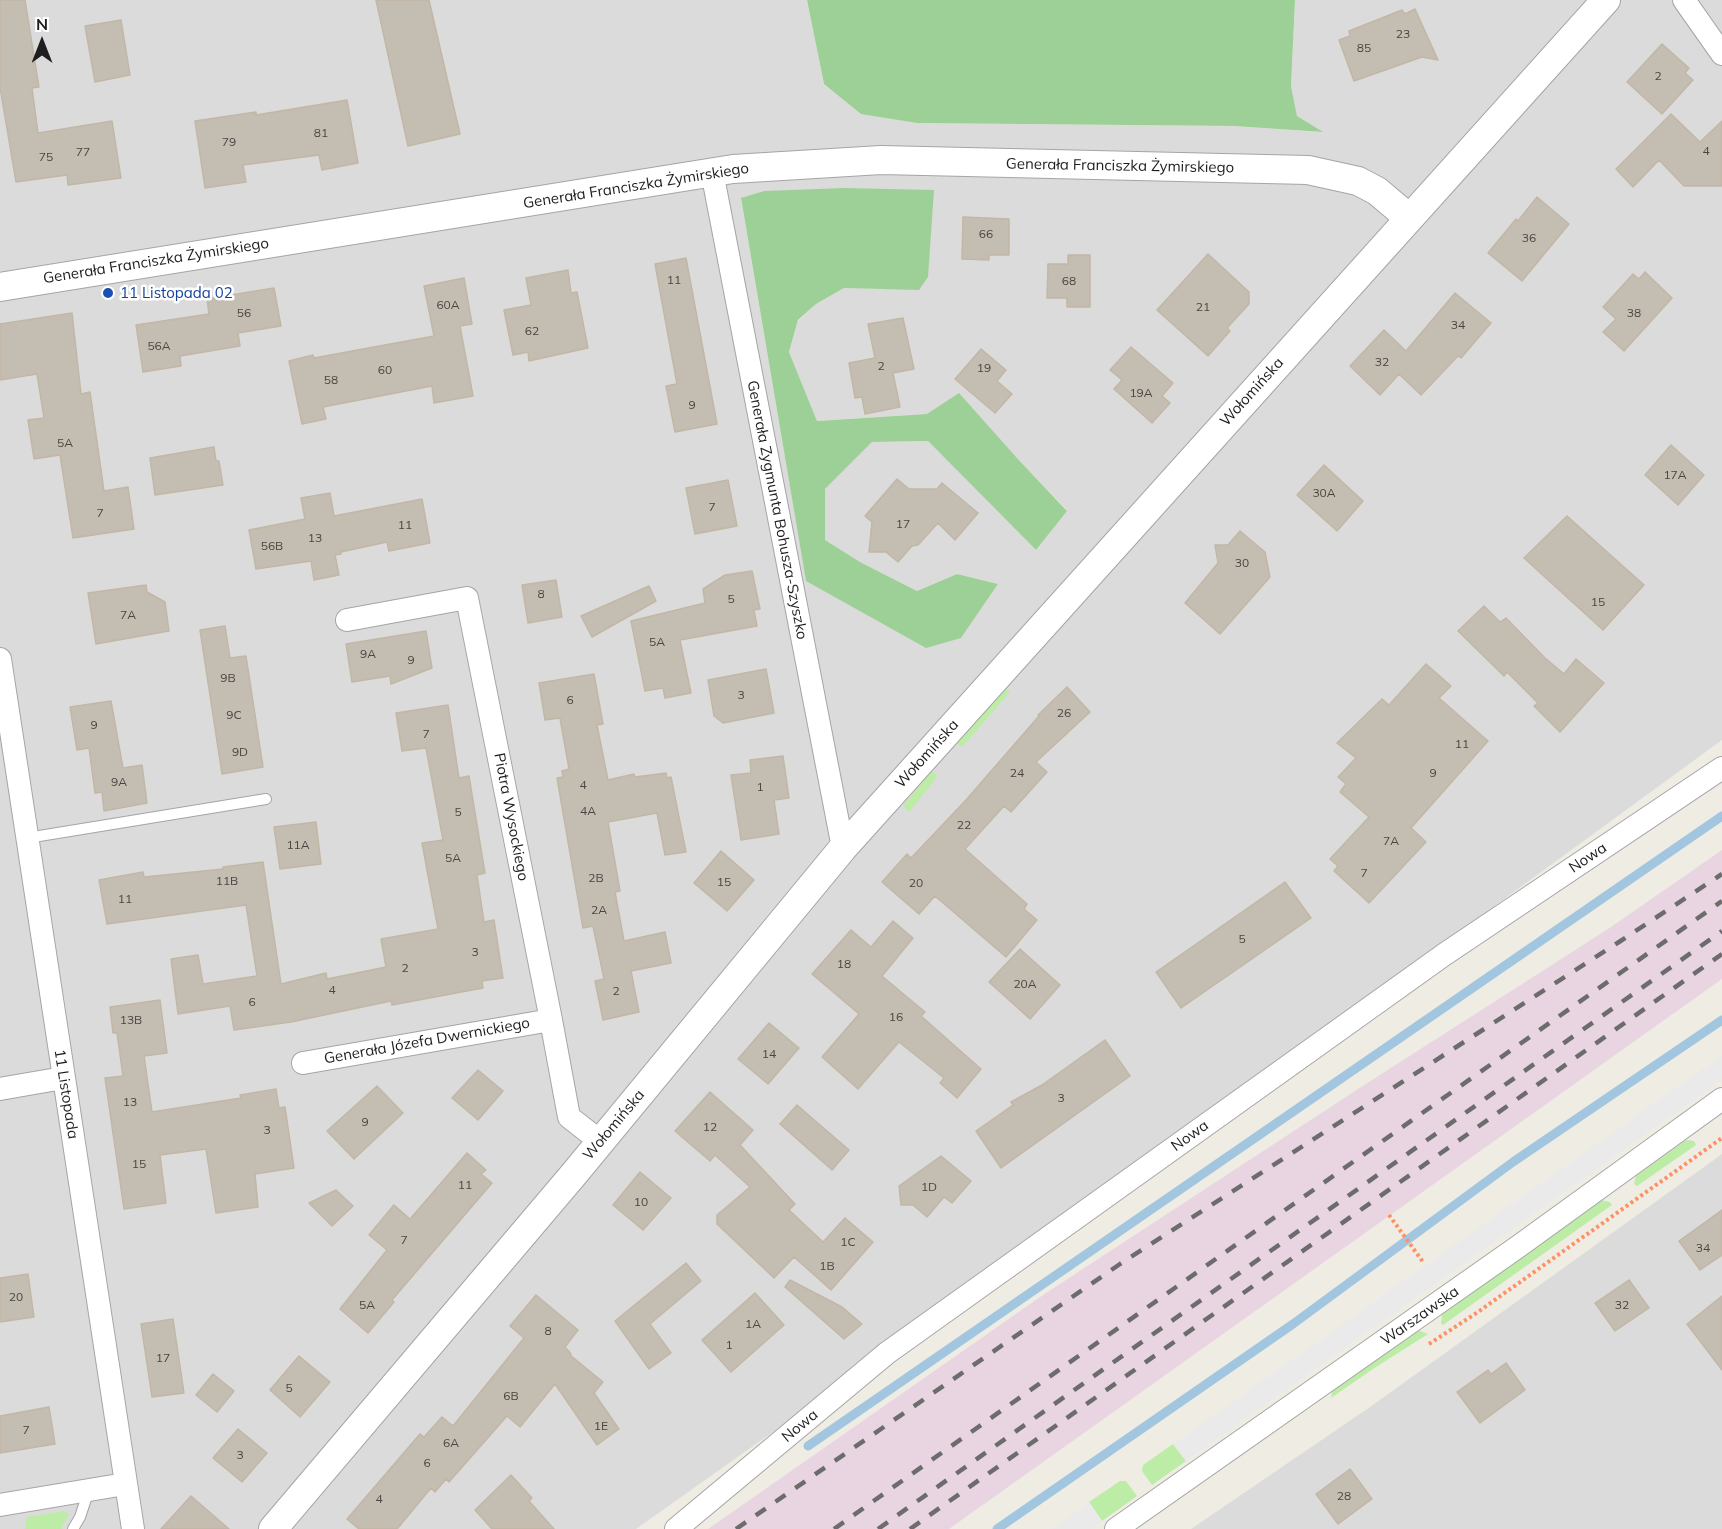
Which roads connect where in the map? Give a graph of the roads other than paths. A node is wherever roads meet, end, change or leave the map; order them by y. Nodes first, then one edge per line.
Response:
1 (1606, 0) edge
2 (1684, 0) edge
3 (1722, 54) edge
4 (712, 172) junction
5 (1409, 218) junction
6 (0, 287) edge
7 (347, 620) dead end
8 (1, 670) edge
9 (1722, 768) edge
10 (266, 799) dead end
11 (27, 838) junction
12 (843, 848) junction
13 (551, 1020) junction
14 (303, 1063) dead end
15 (63, 1078) junction
16 (0, 1089) edge
17 (1722, 1100) edge
18 (601, 1142) junction
19 (125, 1484) junction
20 (89, 1490) junction
21 (0, 1505) edge
22 (73, 1529) edge
23 (133, 1529) edge
24 (273, 1529) edge
25 (676, 1529) edge
26 (1116, 1529) edge

1 - 5 street, Wołomińska
2 - 3 street
4 - 5 street, Generała Franciszka Żymirskiego
4 - 6 street, Generała Franciszka Żymirskiego
4 - 12 street, Generała Zygmunta Bohusza-Szyszko
5 - 12 street, Wołomińska
7 - 13 street, Piotra Wysockiego
8 - 11 street, 11 Listopada
9 - 25 street, Nowa
10 - 11 lane
11 - 15 street, 11 Listopada
12 - 18 street, Wołomińska
13 - 14 street, Generała Józefa Dwernickiego
13 - 18 street, Piotra Wysockiego
15 - 16 street
15 - 19 street, 11 Listopada
17 - 26 street, Warszawska
18 - 24 street, Wołomińska
19 - 20 street
19 - 23 street, 11 Listopada
20 - 21 street
20 - 22 lane

